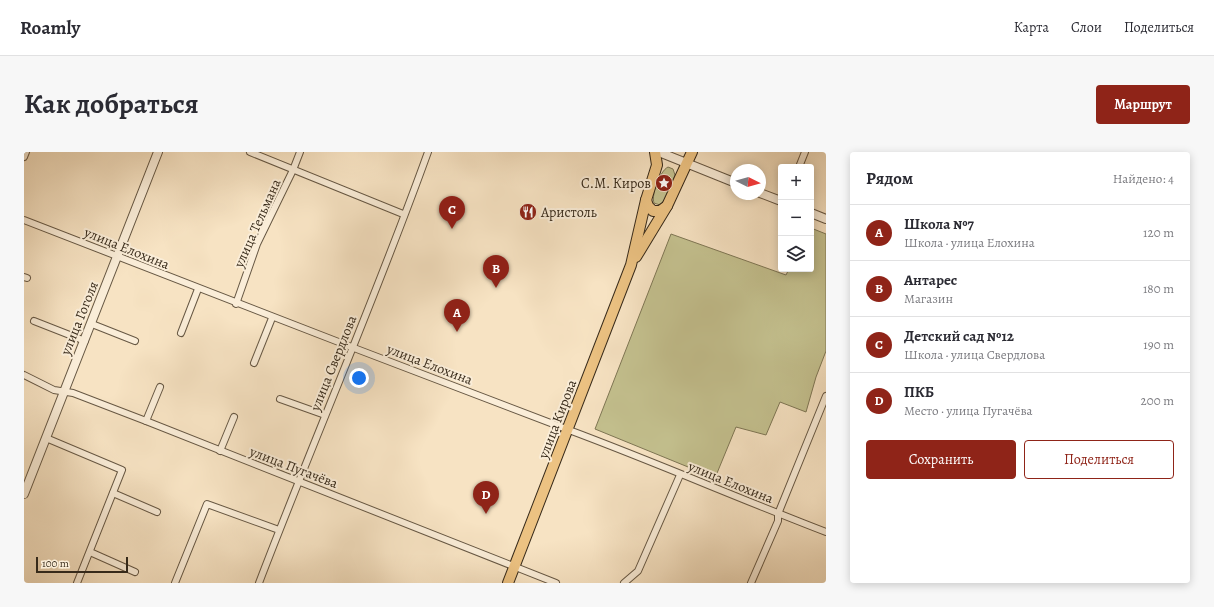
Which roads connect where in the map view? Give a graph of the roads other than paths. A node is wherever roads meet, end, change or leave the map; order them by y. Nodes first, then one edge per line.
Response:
1 (26, 152) edge
2 (158, 152) edge
3 (250, 152) edge
4 (300, 152) edge
5 (428, 152) edge
6 (656, 152) edge
7 (659, 152) edge
8 (692, 152) edge
9 (805, 152) edge
10 (24, 157) edge
11 (687, 164) junction
12 (800, 164) edge
13 (293, 170) junction
14 (730, 181) edge
15 (766, 195) edge
16 (646, 200) junction
17 (778, 200) edge
18 (667, 206) junction
19 (403, 214) junction
20 (814, 214) edge
21 (826, 219) edge
22 (24, 220) edge
23 (118, 257) junction
24 (631, 265) junction
25 (198, 288) junction
26 (236, 304) junction
27 (272, 318) junction
28 (34, 321) dead end
29 (92, 324) junction
30 (181, 333) dead end
31 (85, 341) junction
32 (135, 341) dead end
33 (354, 347) junction
34 (254, 363) dead end
35 (24, 375) edge
36 (160, 387) dead end
37 (63, 392) junction
38 (826, 396) edge
39 (280, 398) dead end
40 (325, 415) junction
41 (234, 417) dead end
42 (146, 421) junction
43 (568, 430) junction
44 (46, 438) junction
45 (220, 451) junction
46 (680, 475) junction
47 (300, 482) junction
48 (113, 493) junction
49 (24, 494) edge
50 (157, 512) dead end
51 (778, 514) junction
52 (279, 530) junction
53 (826, 532) edge
54 (90, 552) junction
55 (514, 567) junction
56 (135, 572) dead end
57 (78, 583) edge
58 (175, 583) edge
59 (259, 583) edge
60 (508, 583) edge
61 (556, 583) edge
62 (624, 583) edge
63 (752, 583) edge

1 - 10 street
2 - 23 street, улица Гоголя
3 - 13 street
4 - 13 street, улица Тельмана
5 - 19 street, улица Свердлова
6 - 16 main road, улица Кирова
7 - 11 street
8 - 11 main road, улица Кирова
9 - 12 street
11 - 14 street
11 - 18 main road, улица Кирова
13 - 19 street
13 - 26 street, улица Тельмана
15 - 17 street
16 - 18 main road
16 - 24 main road, улица Кирова
18 - 24 main road, улица Кирова
19 - 33 street, улица Свердлова
20 - 21 street
22 - 23 street, улица Елохина
23 - 25 street, улица Елохина
23 - 29 street, улица Гоголя
24 - 43 main road, улица Кирова
25 - 26 street, улица Елохина
25 - 30 street
26 - 27 street, улица Елохина
27 - 33 street, улица Елохина
27 - 34 street
28 - 31 street
29 - 31 street, улица Гоголя
29 - 32 street
31 - 37 street, улица Гоголя
33 - 40 street, улица Свердлова
33 - 43 street, улица Елохина
35 - 37 street, улица Пугачёва
36 - 42 street
37 - 42 street, улица Пугачёва
37 - 44 street, улица Гоголя
38 - 51 street
39 - 40 street
40 - 47 street, улица Свердлова
41 - 45 street
42 - 45 street, улица Пугачёва
43 - 46 street, улица Елохина
43 - 55 main road, улица Кирова
44 - 48 street
44 - 49 street, улица Гоголя
45 - 47 street, улица Пугачёва
46 - 51 street, улица Елохина
46 - 62 street
47 - 52 street, улица Свердлова
47 - 55 street, улица Пугачёва
48 - 50 street
48 - 54 street
51 - 53 street, улица Елохина
51 - 63 street
52 - 58 street
52 - 59 street, улица Свердлова
54 - 56 street
54 - 57 street
55 - 60 main road, улица Кирова
55 - 61 street, улица Пугачёва

